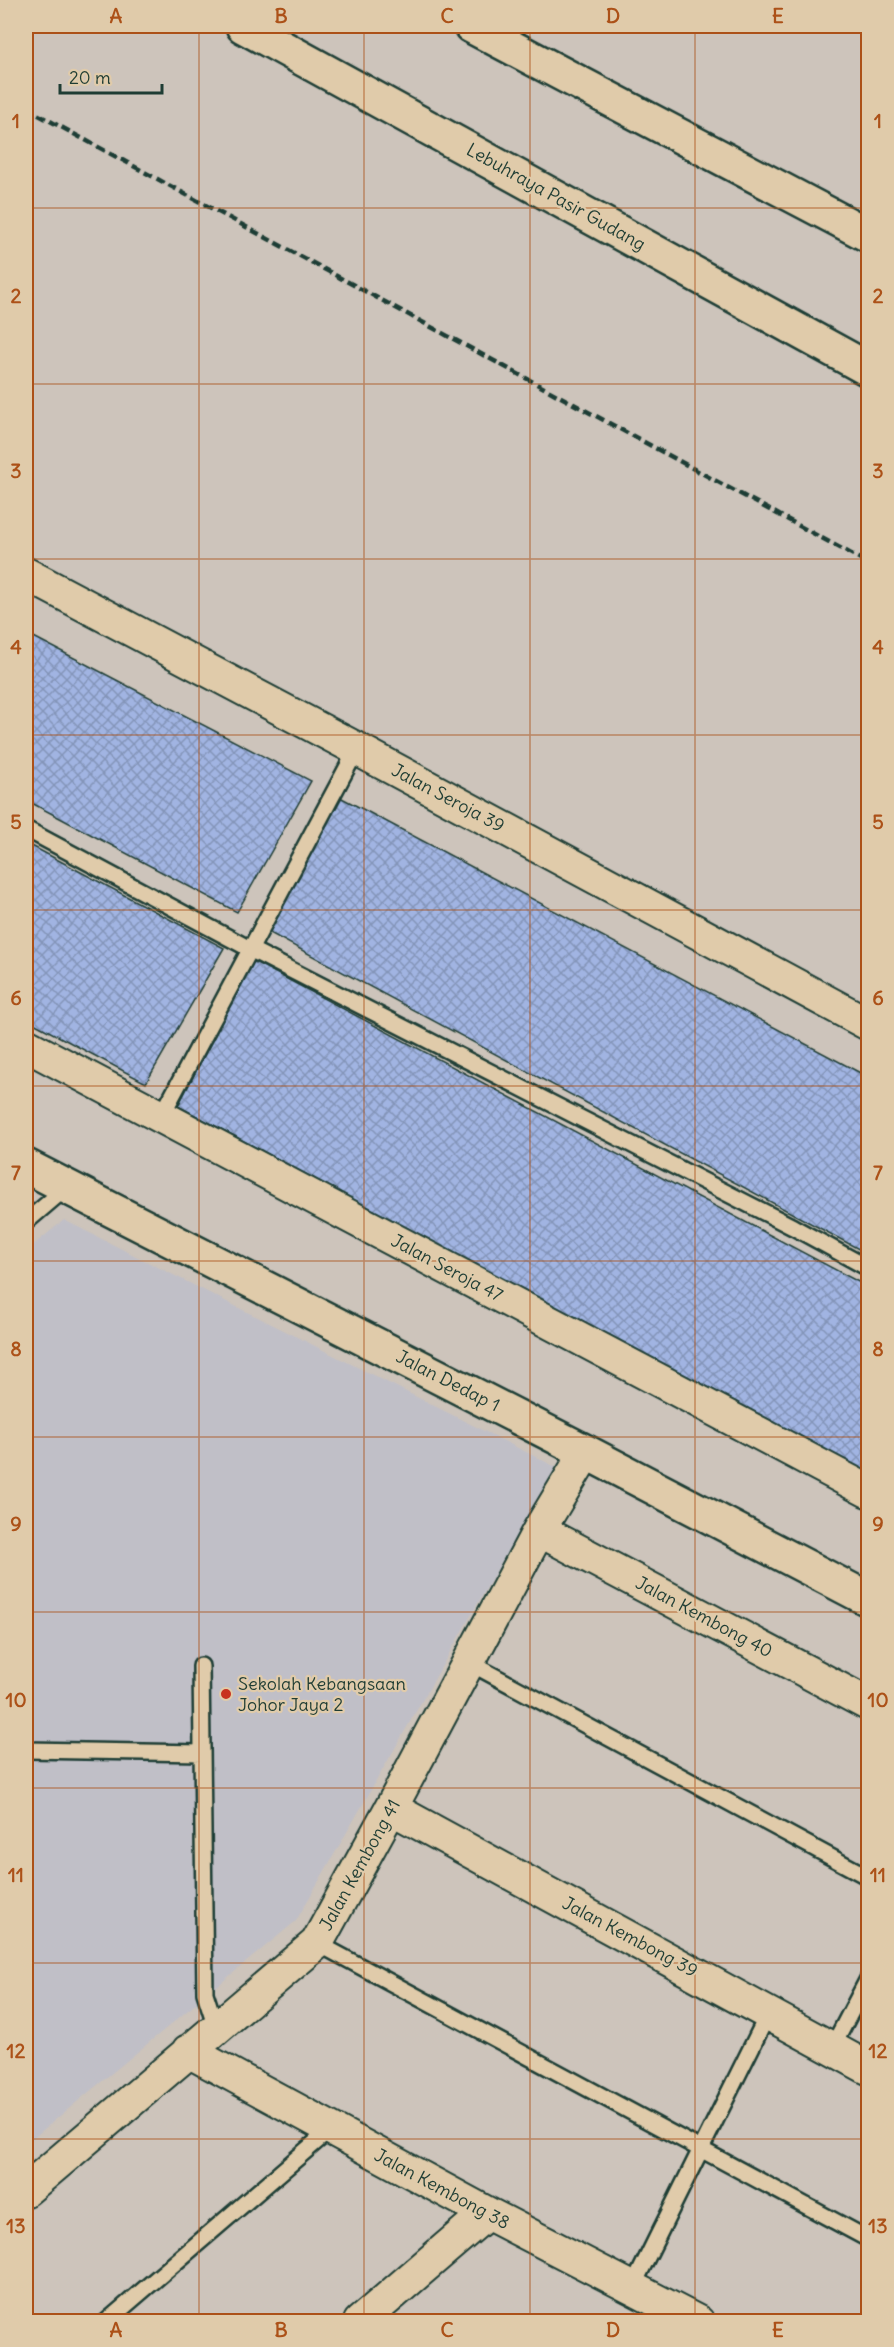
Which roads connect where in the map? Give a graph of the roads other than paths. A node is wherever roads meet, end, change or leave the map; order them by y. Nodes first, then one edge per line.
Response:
1 (243, 26) edge
2 (471, 26) edge
3 (868, 235) edge
4 (868, 369) edge
5 (26, 573) edge
6 (357, 749) junction
7 (26, 829) edge
8 (250, 950) junction
9 (868, 1024) edge
10 (26, 1045) edge
11 (162, 1117) junction
12 (26, 1166) edge
13 (67, 1188) junction
14 (26, 1222) edge
15 (868, 1268) edge
16 (586, 1452) junction
17 (868, 1491) edge
18 (539, 1530) junction
19 (868, 1599) edge
20 (468, 1662) junction
21 (201, 1666) dead end
22 (868, 1704) edge
23 (26, 1750) edge
24 (202, 1753) junction
25 (391, 1808) junction
26 (868, 1877) edge
27 (317, 1943) junction
28 (868, 1979) edge
29 (769, 2012) junction
30 (216, 2027) junction
31 (832, 2048) junction
32 (188, 2051) junction
33 (868, 2068) edge
34 (331, 2129) junction
35 (700, 2150) junction
36 (26, 2190) edge
37 (487, 2213) junction
38 (868, 2239) edge
39 (632, 2288) junction
40 (106, 2322) edge
41 (360, 2322) edge
42 (698, 2322) edge

1 - 4 main road, Lebuhraya Pasir Gudang
2 - 3 main road
5 - 6 street, Jalan Seroja 39
6 - 8 lane
6 - 9 street, Jalan Seroja 39
7 - 8 lane
8 - 11 lane
8 - 15 lane
10 - 11 street, Jalan Seroja 47
11 - 17 street, Jalan Seroja 47
12 - 13 main road, Jalan Dedap 1
13 - 14 lane
13 - 16 main road, Jalan Dedap 1
16 - 18 street, Jalan Kembong 41
16 - 19 main road, Jalan Dedap 1
18 - 20 street, Jalan Kembong 41
18 - 22 street, Jalan Kembong 40
20 - 25 street, Jalan Kembong 41
20 - 26 lane
21 - 24 lane
23 - 24 lane
24 - 30 lane
25 - 27 street, Jalan Kembong 41
25 - 29 street, Jalan Kembong 39
27 - 30 street, Jalan Kembong 41
27 - 35 lane
28 - 31 lane
29 - 31 street, Jalan Kembong 39
29 - 35 lane
30 - 32 street, Jalan Kembong 41
31 - 33 street, Jalan Kembong 39
32 - 34 street, Jalan Kembong 38
32 - 36 street, Jalan Kembong 41
34 - 37 street, Jalan Kembong 38
34 - 40 lane
35 - 38 lane
35 - 39 lane
37 - 39 street, Jalan Kembong 38
37 - 41 street
39 - 42 street, Jalan Kembong 38

